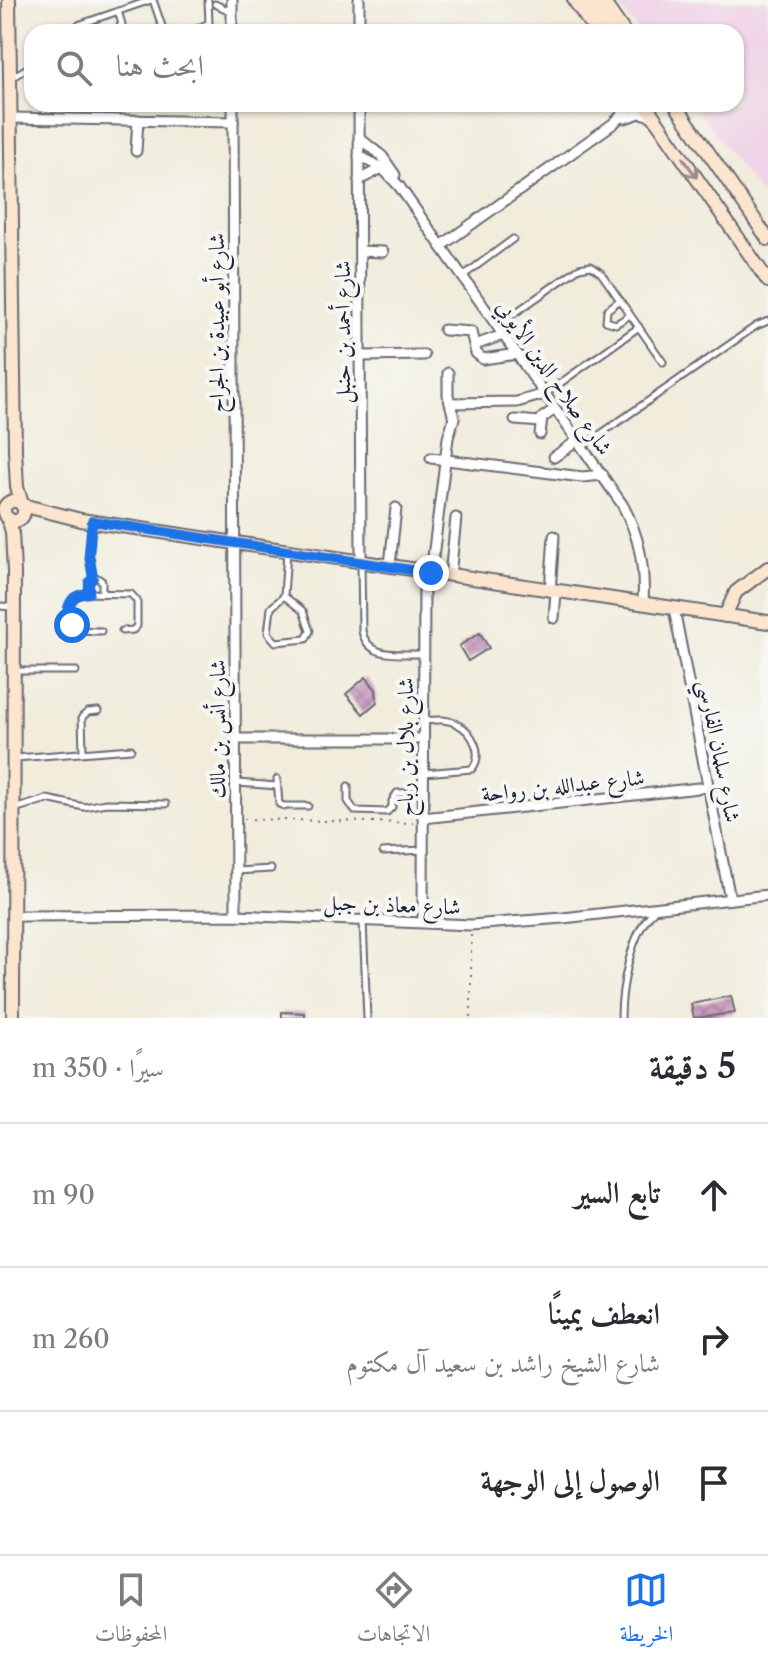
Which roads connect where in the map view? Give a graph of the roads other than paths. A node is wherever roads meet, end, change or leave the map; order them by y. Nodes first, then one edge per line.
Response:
1 (9, 0) edge
2 (152, 0) edge
3 (232, 0) edge
4 (359, 0) edge
5 (574, 0) edge
6 (588, 0) edge
7 (602, 0) edge
8 (213, 2) edge
9 (118, 11) junction
10 (232, 13) junction
11 (81, 24) edge
12 (122, 24) edge
13 (161, 24) edge
14 (207, 24) edge
15 (232, 24) edge
16 (359, 24) edge
17 (590, 24) edge
18 (604, 24) edge
19 (618, 24) edge
20 (10, 54) junction
21 (24, 61) edge
22 (24, 70) edge
23 (7, 81) edge
24 (233, 112) edge
25 (359, 112) edge
26 (624, 112) edge
27 (651, 112) edge
28 (681, 112) edge
29 (655, 117) junction
30 (11, 118) junction
31 (138, 120) junction
32 (233, 122) junction
33 (614, 123) junction
34 (5, 138) edge
35 (359, 138) junction
36 (136, 151) dead end
37 (359, 156) junction
38 (382, 168) junction
39 (359, 180) junction
40 (399, 186) junction
41 (6, 216) edge
42 (513, 239) dead end
43 (768, 239) edge
44 (441, 246) junction
45 (360, 251) junction
46 (383, 252) dead end
47 (463, 277) junction
48 (768, 281) edge
49 (620, 300) junction
50 (630, 315) junction
51 (768, 321) edge
52 (497, 326) junction
53 (639, 327) junction
54 (444, 330) dead end
55 (503, 335) junction
56 (475, 345) junction
57 (517, 354) junction
58 (424, 355) dead end
59 (360, 356) junction
60 (663, 362) dead end
61 (448, 373) dead end
62 (545, 394) junction
63 (529, 400) junction
64 (450, 403) junction
65 (360, 408) junction
66 (374, 409) dead end
67 (555, 409) junction
68 (515, 420) dead end
69 (536, 421) junction
70 (540, 434) dead end
71 (580, 444) junction
72 (554, 457) dead end
73 (431, 458) dead end
74 (446, 460) junction
75 (603, 475) junction
76 (396, 508) dead end
77 (12, 511) edge
78 (456, 518) dead end
79 (87, 520) junction
80 (554, 536) dead end
81 (236, 542) junction
82 (287, 550) junction
83 (361, 561) junction
84 (390, 565) junction
85 (768, 568) edge
86 (428, 573) junction
87 (450, 576) junction
88 (93, 578) junction
89 (553, 591) junction
90 (89, 593) junction
91 (102, 593) junction
92 (284, 596) junction
93 (643, 604) junction
94 (0, 606) edge
95 (14, 607) junction
96 (674, 609) junction
97 (725, 616) junction
98 (554, 618) dead end
99 (768, 622) edge
100 (101, 631) dead end
101 (122, 631) dead end
102 (423, 654) junction
103 (14, 671) junction
104 (76, 671) dead end
105 (98, 711) dead end
106 (423, 721) junction
107 (0, 727) edge
108 (14, 728) junction
109 (235, 739) junction
110 (423, 739) junction
111 (131, 749) dead end
112 (83, 751) junction
113 (14, 758) junction
114 (423, 774) junction
115 (236, 783) junction
116 (348, 786) dead end
117 (708, 787) junction
118 (423, 792) junction
119 (166, 804) dead end
120 (308, 806) dead end
121 (14, 809) junction
122 (423, 821) junction
123 (423, 850) junction
124 (383, 852) dead end
125 (271, 869) dead end
126 (236, 871) junction
127 (768, 895) edge
128 (730, 899) junction
129 (658, 908) junction
130 (236, 915) junction
131 (363, 920) junction
132 (423, 922) junction
133 (9, 924) edge
134 (13, 1018) edge
135 (367, 1018) edge
136 (621, 1018) edge

1 - 20 street
2 - 9 lane
2 - 13 lane
3 - 10 street
4 - 16 street
5 - 17 street
6 - 18 street
7 - 19 street
8 - 10 lane
8 - 14 lane
9 - 11 lane
9 - 12 lane
10 - 15 street
20 - 21 lane
20 - 23 street
22 - 23 lane
23 - 30 street
24 - 32 street, شارع أبو عبيدة بن الجراح
25 - 35 street, شارع أحمد بن حنبل
26 - 33 street
27 - 29 street
28 - 43 street
29 - 33 street
29 -> 48 street
30 - 31 street
30 - 34 street
31 - 32 street
31 - 36 street
32 - 81 street, شارع أبو عبيدة بن الجراح
33 - 44 street
34 - 41 street
35 - 37 street, شارع أحمد بن حنبل
35 - 40 street, شارع صلاح الدين الأيوبي
37 - 38 street, شارع صلاح الدين الأيوبي
37 - 39 street, شارع أحمد بن حنبل
38 - 39 street
38 - 40 street, شارع صلاح الدين الأيوبي
39 - 45 street, شارع أحمد بن حنبل
40 - 44 street, شارع صلاح الدين الأيوبي
41 - 77 street
42 - 47 lane
44 - 47 street, شارع صلاح الدين الأيوبي
45 - 46 street
45 - 59 street, شارع أحمد بن حنبل
47 - 52 street, شارع صلاح الدين الأيوبي
49 - 50 lane
49 - 50 lane
49 - 52 lane
50 - 53 lane
51 - 71 lane
52 - 55 street, شارع صلاح الدين الأيوبي
53 - 60 lane
53 - 62 lane
54 - 56 street
55 - 56 street
55 - 57 street, شارع صلاح الدين الأيوبي
56 - 57 street
57 - 62 street, شارع صلاح الدين الأيوبي
58 - 59 street
59 - 65 street, شارع أحمد بن حنبل
61 - 64 street, شارع بلال بن رباح
62 - 63 street
62 - 67 street, شارع صلاح الدين الأيوبي
63 - 64 street
63 - 69 street
64 - 74 street, شارع بلال بن رباح
65 - 66 street
65 - 83 street, شارع أحمد بن حنبل
67 - 69 street
67 - 71 street, شارع صلاح الدين الأيوبي
68 - 69 street
69 - 70 street
71 - 72 street
71 - 75 street, شارع صلاح الدين الأيوبي
73 - 74 street
74 - 75 street
74 - 86 street, شارع بلال بن رباح
75 - 93 street, شارع صلاح الدين الأيوبي
76 - 84 street
77 - 79 street
77 - 95 street
78 - 87 street
79 - 81 street
79 - 88 lane
80 - 89 street
81 - 82 street
81 - 109 street, شارع أنس بن مالك
82 - 83 street
82 - 92 lane
83 - 84 street
83 - 102 lane
84 - 86 street
85 - 97 street
86 - 87 street
86 - 102 street, شارع بلال بن رباح
87 - 89 street
88 - 90 lane
88 - 91 lane
89 - 93 street
89 - 98 street
90 - 91 lane
90 - 100 lane
91 - 101 lane
92 - 92 lane
93 - 96 street
94 - 95 lane
95 - 103 street
96 - 97 street
96 - 117 street, شارع سلمان الفارسي
97 - 99 street
102 - 106 street, شارع بلال بن رباح
103 - 104 lane
103 - 108 street
105 - 112 lane
106 - 110 street, شارع بلال بن رباح
106 - 114 lane
107 - 108 street
108 - 113 street
109 - 110 street
109 - 115 street, شارع أنس بن مالك
110 - 114 street, شارع بلال بن رباح
111 - 112 lane
112 - 113 lane
113 - 121 street
114 - 118 street, شارع بلال بن رباح
115 - 120 lane
115 - 126 street, شارع أنس بن مالك
116 - 118 lane
117 - 122 street, شارع عبدالله بن رواحة
117 - 128 street, شارع سلمان الفارسي
118 - 122 street, شارع بلال بن رباح
119 - 121 lane
121 - 133 street
122 - 123 street, شارع بلال بن رباح
123 - 124 lane
123 - 132 street, شارع بلال بن رباح
125 - 126 lane
126 - 130 street, شارع أنس بن مالك
127 - 128 street, شارع معاذ بن جبل
128 - 129 street, شارع معاذ بن جبل
129 - 132 street, شارع معاذ بن جبل
129 - 136 lane
130 - 131 street, شارع معاذ بن جبل
130 - 133 street, شارع معاذ بن جبل
131 - 132 street, شارع معاذ بن جبل
131 - 135 lane
133 - 134 street

